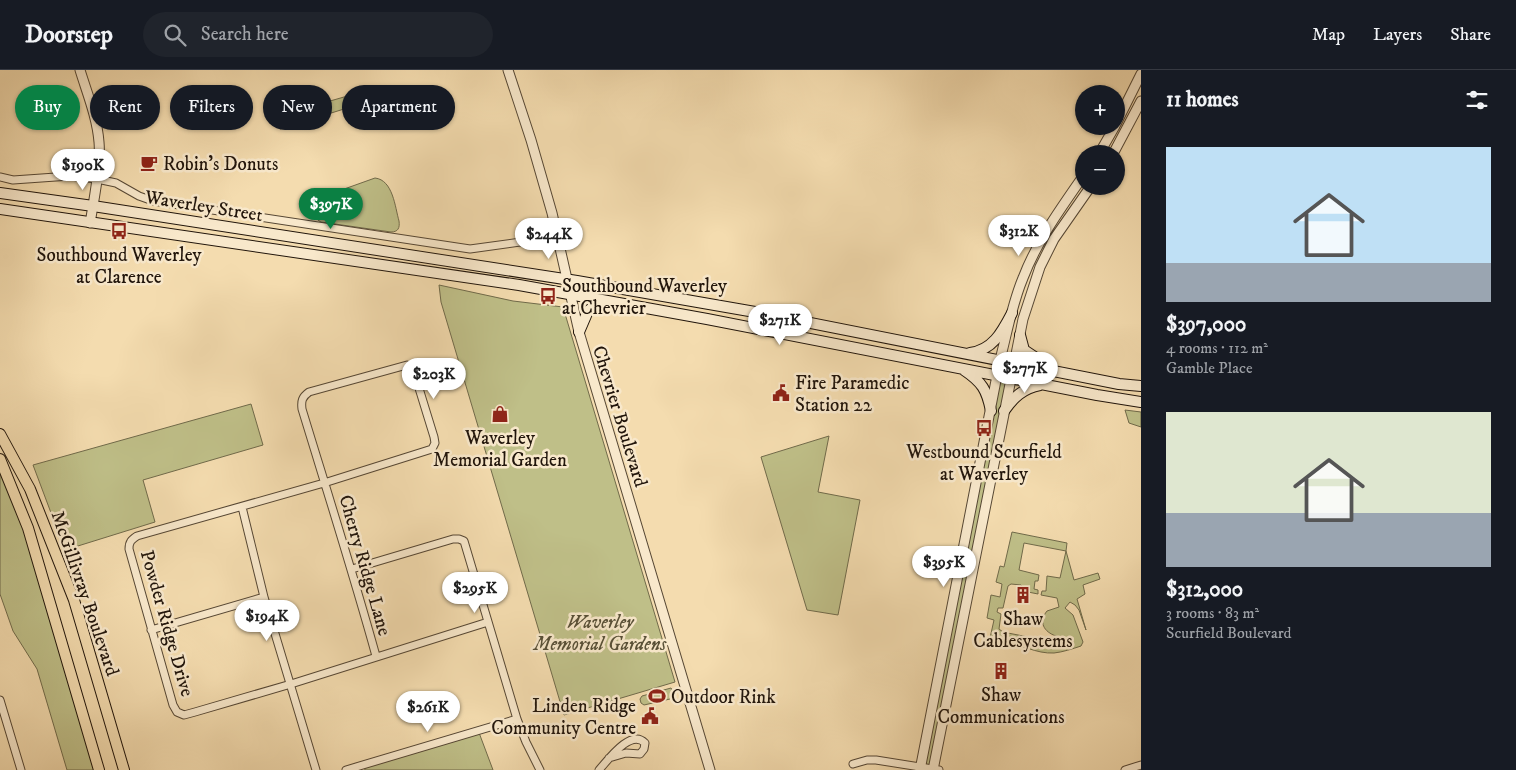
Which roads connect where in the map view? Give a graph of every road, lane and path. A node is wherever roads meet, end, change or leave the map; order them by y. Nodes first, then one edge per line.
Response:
1 (80, 70) edge
2 (508, 70) edge
3 (1141, 74) edge
4 (1141, 101) edge
5 (1125, 107) edge
6 (1118, 145) edge
7 (0, 177) edge
8 (97, 179) junction
9 (1075, 188) edge
10 (0, 193) edge
11 (1085, 195) edge
12 (93, 206) junction
13 (0, 209) edge
14 (90, 223) junction
15 (556, 237) junction
16 (566, 279) junction
17 (569, 294) junction
18 (602, 300) junction
19 (1012, 313) junction
20 (579, 332) junction
21 (1020, 335) junction
22 (964, 353) junction
23 (1000, 360) junction
24 (1014, 363) junction
25 (962, 368) junction
26 (1058, 372) junction
27 (997, 375) junction
28 (1011, 378) junction
29 (1043, 384) junction
30 (1141, 386) edge
31 (1141, 402) edge
32 (990, 411) junction
33 (1004, 412) junction
34 (0, 434) edge
35 (0, 460) edge
36 (324, 483) junction
37 (242, 507) junction
38 (352, 569) junction
39 (264, 597) junction
40 (488, 622) junction
41 (151, 630) junction
42 (376, 656) junction
43 (291, 684) junction
44 (0, 700) edge
45 (517, 719) junction
46 (609, 758) junction
47 (853, 764) dead end
48 (1141, 765) edge
49 (921, 768) edge
50 (21, 770) edge
51 (99, 770) edge
52 (124, 770) edge
53 (316, 770) edge
54 (346, 770) edge
55 (540, 770) edge
56 (599, 770) edge
57 (710, 770) edge
58 (935, 770) edge
59 (1125, 770) edge

1 - 8 street
2 - 15 street, Chevrier Boulevard
3 - 5 street
4 - 6 street
7 - 8 street
8 - 12 street
8 - 15 street
9 - 19 street
10 - 12 main road, Waverley Street
11 - 21 street
12 - 14 street
12 - 16 main road, Waverley Street
13 - 14 main road, Waverley Street
14 - 17 main road, Waverley Street
15 - 16 street, Chevrier Boulevard
16 - 17 street, Chevrier Boulevard
16 - 22 main road, Waverley Street
17 - 18 main road, Waverley Street
17 - 20 street, Chevrier Boulevard
18 - 20 main road
18 - 25 main road, Waverley Street
19 - 22 main road
19 - 23 street
20 - 57 street, Chevrier Boulevard
21 - 24 street
21 - 26 main road
22 - 23 main road, Waverley Street
23 - 24 main road, Waverley Street
23 - 27 street
24 - 26 main road, Waverley Street
24 - 28 street
25 - 27 main road, Waverley Street
25 - 32 main road
26 - 30 main road, Waverley Street
27 - 28 main road, Waverley Street
27 - 32 street
28 - 29 main road, Waverley Street
28 - 33 street
29 - 31 main road, Waverley Street
29 - 33 main road
32 - 49 street
33 - 58 street
34 - 52 main road, McGillivray Boulevard
35 - 51 main road, McGillivray Boulevard
36 - 36 street, Cherry Ridge Lane
36 - 37 street
36 - 38 street, Cherry Ridge Lane
37 - 39 street
37 - 41 street, Powder Ridge Drive
38 - 40 street
38 - 42 street, Cherry Ridge Lane
39 - 41 street
39 - 43 street
40 - 42 street
40 - 45 street
41 - 43 street, Powder Ridge Drive
42 - 43 street
43 - 53 street
44 - 50 street
45 - 54 street
45 - 55 street
46 - 46 street
46 - 56 street
47 - 49 street
48 - 59 street
49 - 58 street

